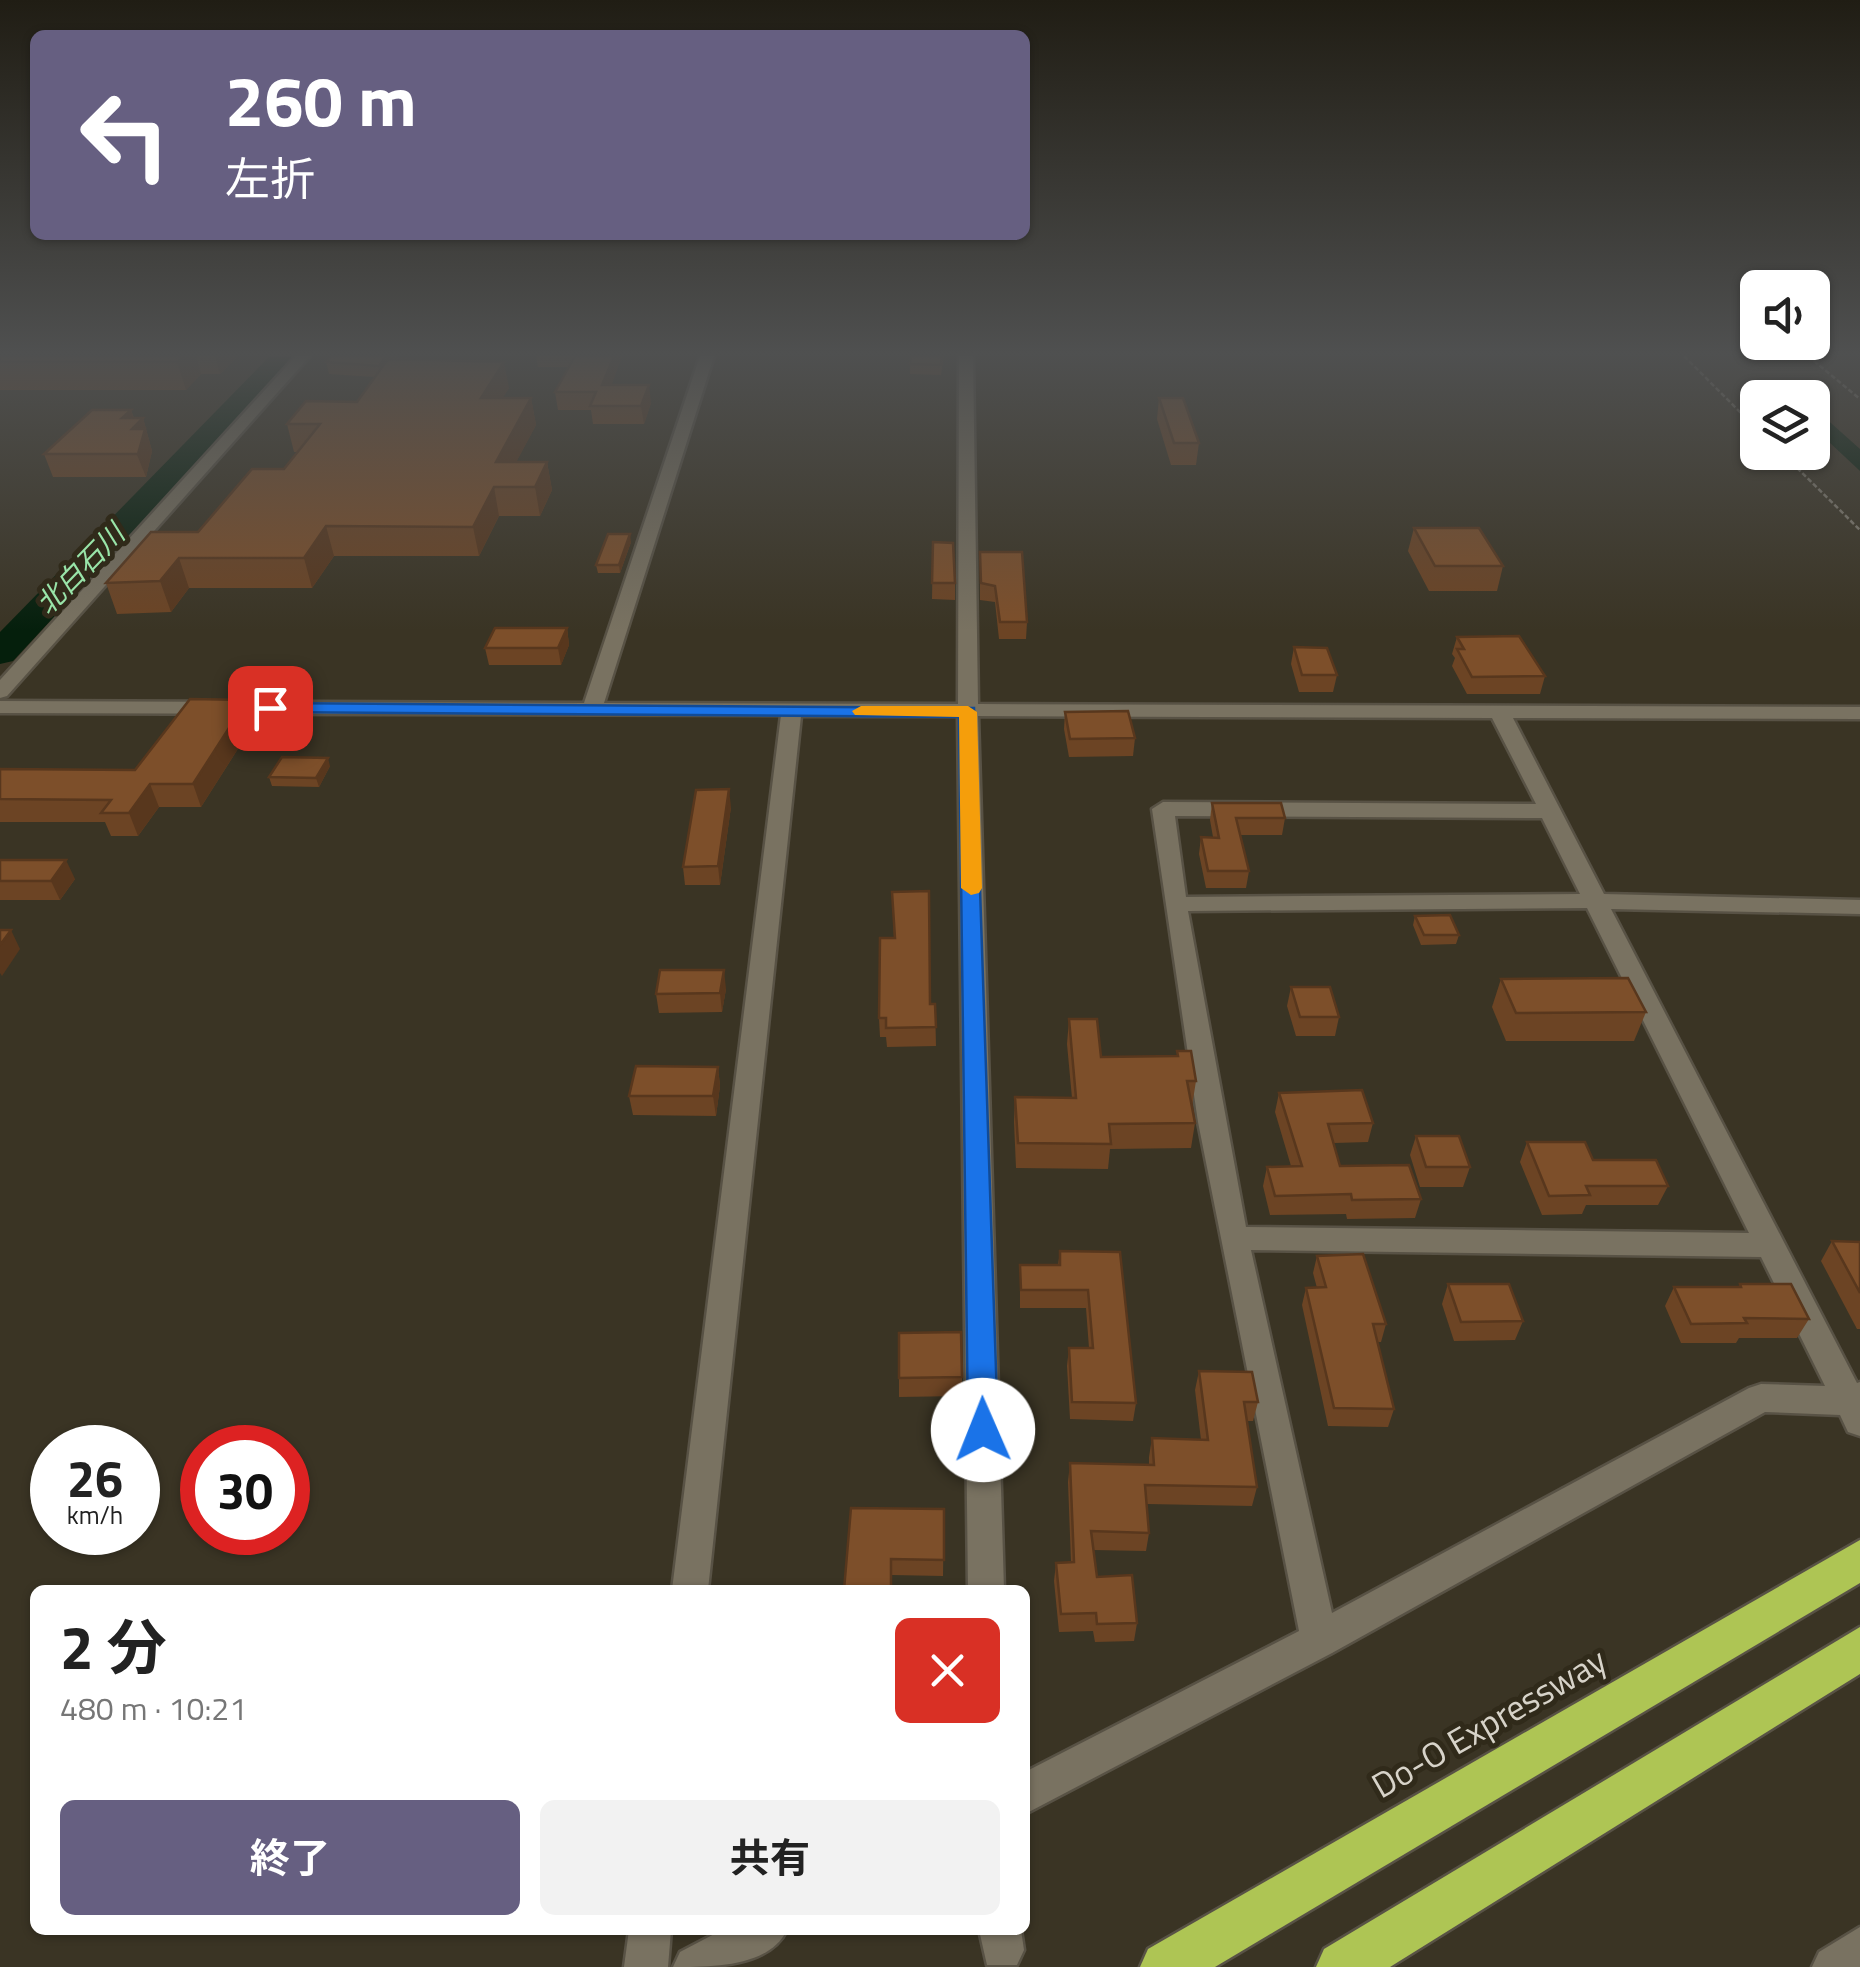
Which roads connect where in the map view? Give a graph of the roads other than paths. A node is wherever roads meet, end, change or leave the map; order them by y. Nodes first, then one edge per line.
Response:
1 (220, 448) edge
2 (678, 448) edge
3 (967, 448) edge
4 (0, 692) edge
5 (0, 707) edge
6 (592, 710) junction
7 (792, 711) junction
8 (968, 712) junction
9 (1499, 712) junction
10 (1860, 713) edge
11 (1547, 811) junction
12 (1595, 901) junction
13 (1174, 904) junction
14 (1860, 907) edge
15 (1235, 1238) junction
16 (1771, 1244) junction
17 (1856, 1407) edge
18 (1860, 1560) edge
19 (691, 1585) edge
20 (986, 1585) edge
21 (1319, 1640) junction
22 (1860, 1649) edge
23 (1030, 1791) edge
24 (649, 1935) edge
25 (756, 1935) edge
26 (1860, 1949) edge
27 (646, 1967) edge
28 (695, 1967) edge
29 (1166, 1967) edge
30 (1342, 1967) edge
31 (1834, 1967) edge

1 - 4 street
2 - 6 street
3 - 8 street
5 - 6 street
6 - 7 street
7 - 8 street
7 - 19 street
8 - 9 street
8 - 20 street
9 - 10 street
9 - 11 street
11 - 12 street
11 - 13 street
12 - 13 street
12 - 14 street
12 - 16 street
13 - 15 street
15 - 16 street
15 - 21 street
16 - 17 street
17 - 21 street
18 - 29 highway, Do-O Expressway
21 - 23 street
22 - 30 highway
24 - 27 street
25 - 28 street
26 - 31 street

